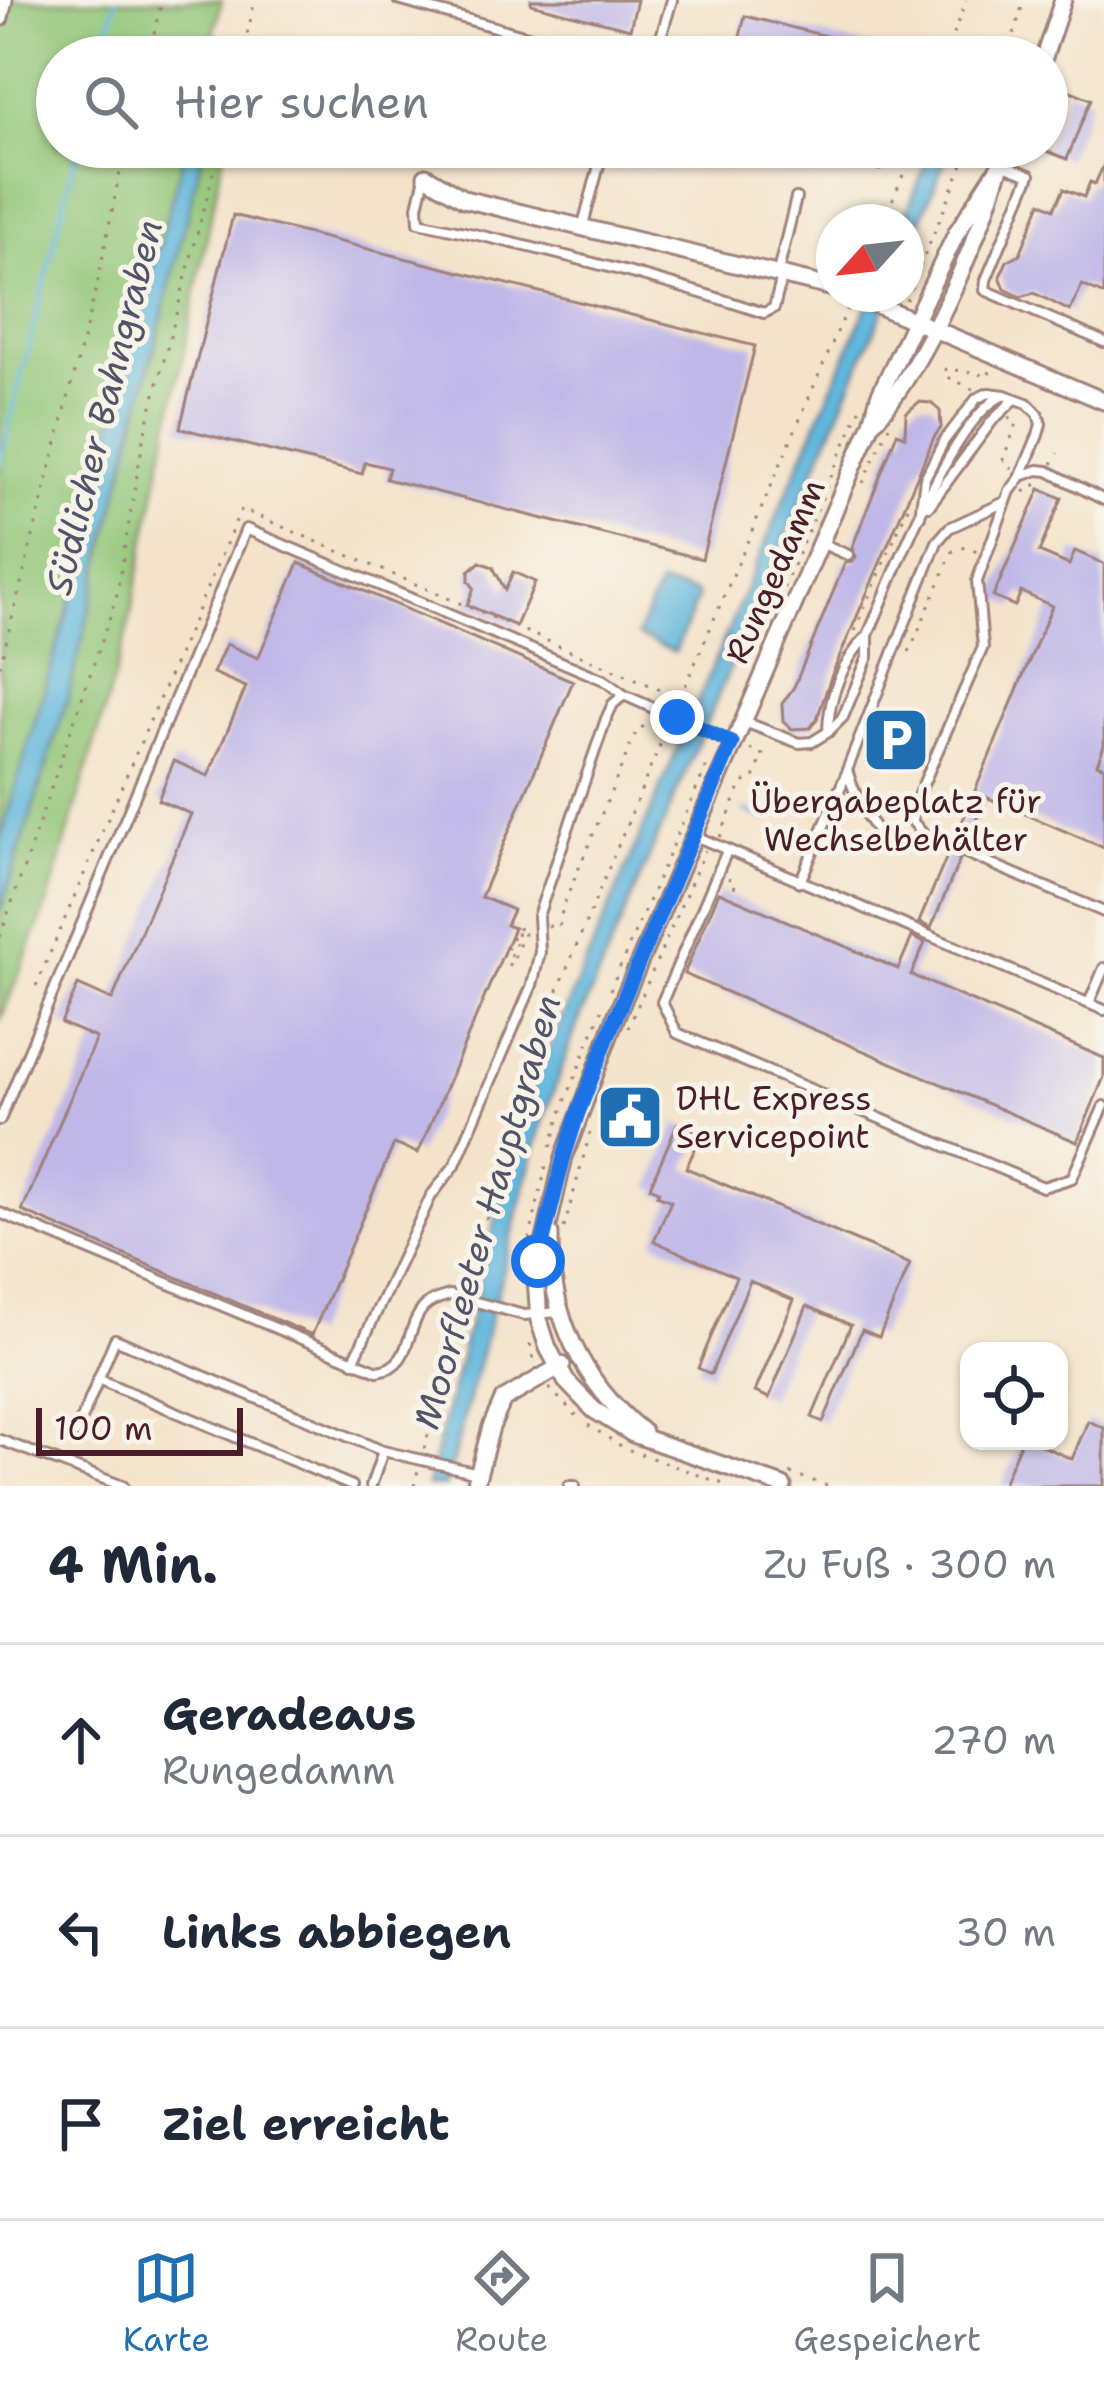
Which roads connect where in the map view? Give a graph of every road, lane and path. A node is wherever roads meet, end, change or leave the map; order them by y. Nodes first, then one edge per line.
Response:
1 (4, 0) edge
2 (162, 0) edge
3 (255, 0) edge
4 (398, 0) edge
5 (672, 0) edge
6 (966, 0) edge
7 (1024, 0) edge
8 (1063, 0) edge
9 (0, 18) edge
10 (153, 36) edge
11 (247, 36) edge
12 (527, 36) edge
13 (661, 36) edge
14 (953, 36) edge
15 (1013, 36) edge
16 (1051, 36) edge
17 (120, 168) edge
18 (214, 168) edge
19 (598, 168) edge
20 (906, 168) edge
21 (961, 168) edge
22 (998, 168) edge
23 (1000, 168) edge
24 (1012, 168) edge
25 (426, 176) joint
26 (796, 198) dead end
27 (891, 204) edge
28 (582, 226) junction
29 (780, 274) junction
30 (816, 283) edge
31 (849, 312) edge
32 (893, 312) edge
33 (900, 314) junction
34 (933, 328) junction
35 (1104, 342) edge
36 (1104, 401) edge
37 (861, 406) dead end
38 (891, 422) dead end
39 (872, 423) junction
40 (1020, 478) junction
41 (1042, 482) dead end
42 (862, 486) dead end
43 (1021, 495) dead end
44 (1104, 500) edge
45 (1007, 501) junction
46 (820, 542) junction
47 (848, 555) dead end
48 (986, 555) junction
49 (772, 614) dead end
50 (868, 635) junction
51 (909, 652) dead end
52 (0, 666) edge
53 (624, 695) junction
54 (661, 710) junction
55 (675, 716) junction
56 (750, 724) junction
57 (828, 732) junction
58 (722, 737) junction
59 (847, 770) junction
60 (925, 836) junction
61 (706, 841) junction
62 (727, 851) junction
63 (717, 873) junction
64 (800, 882) junction
65 (730, 897) dead end
66 (1104, 912) edge
67 (527, 926) junction
68 (539, 926) junction
69 (514, 932) junction
70 (0, 937) edge
71 (506, 947) dead end
72 (1104, 968) edge
73 (36, 986) dead end
74 (1089, 1003) junction
75 (1104, 1010) edge
76 (628, 1030) dead end
77 (1104, 1106) edge
78 (0, 1120) edge
79 (593, 1120) dead end
80 (0, 1213) edge
81 (550, 1213) junction
82 (564, 1228) dead end
83 (523, 1272) dead end
84 (457, 1297) junction
85 (559, 1312) junction
86 (531, 1315) junction
87 (578, 1356) junction
88 (353, 1362) junction
89 (558, 1367) junction
90 (541, 1377) junction
91 (98, 1379) junction
92 (76, 1433) dead end
93 (0, 1440) edge
94 (655, 1440) junction
95 (383, 1450) junction
96 (423, 1459) junction
97 (476, 1480) edge
98 (123, 1486) edge
99 (352, 1486) edge
100 (371, 1486) edge
101 (414, 1486) edge
102 (729, 1486) edge
103 (783, 1486) edge

1 - 9 street
2 - 10 path
3 - 11 path
4 - 12 lane
5 - 13 lane
6 - 14 path
7 - 15 path
8 - 16 street
17 - 52 path
18 - 70 path
19 - 28 lane
20 - 27 path
21 - 33 path
22 - 33 street, Rungedamm
23 - 34 street, Rungedamm
24 - 35 lane
25 - 28 street
25 - 29 lane
26 - 29 lane
28 - 29 street
29 - 30 street
31 - 55 path
32 - 33 street
33 - 34 street
33 - 39 street, Rungedamm
34 - 36 street
34 - 39 street, Rungedamm
37 - 49 path
38 - 42 path
39 - 46 street, Rungedamm
40 - 44 lane
40 - 45 lane
40 - 50 lane
41 - 43 path
45 - 48 lane
45 - 59 lane
46 - 47 lane
46 - 56 street, Rungedamm
48 - 51 path
48 - 60 lane
50 - 57 lane
50 - 57 lane
53 - 54 lane
53 - 68 lane
53 - 78 lane
54 - 55 lane
54 - 68 path
54 - 73 path
55 - 58 lane
55 - 84 path
56 - 57 lane
56 - 58 street, Rungedamm
56 - 61 path
58 - 61 street, Rungedamm
58 - 83 path
59 - 60 lane
59 - 64 lane
60 - 66 lane
61 - 62 lane
61 - 76 path
61 - 81 street, Rungedamm
62 - 63 lane
62 - 64 lane
63 - 65 path
63 - 77 lane
64 - 74 lane
67 - 68 path
67 - 69 path
67 - 69 path
68 - 88 lane
69 - 71 path
72 - 74 lane
74 - 75 lane
79 - 82 path
80 - 88 lane
81 - 85 street, Rungedamm
81 - 86 street, Rungedamm
84 - 86 lane
84 - 88 lane
84 - 96 path
85 - 86 lane
85 - 87 street, Rungedamm
86 - 89 street, Rungedamm
86 - 90 path
87 - 89 street
87 - 94 street, Rungedamm
89 - 90 street
89 - 94 street, Rungedamm
90 - 97 street
90 - 102 path
91 - 92 lane
91 - 95 lane
91 - 99 lane
93 - 98 lane
94 - 103 street, Rungedamm
95 - 96 lane
95 - 100 lane
96 - 97 lane
96 - 101 path

